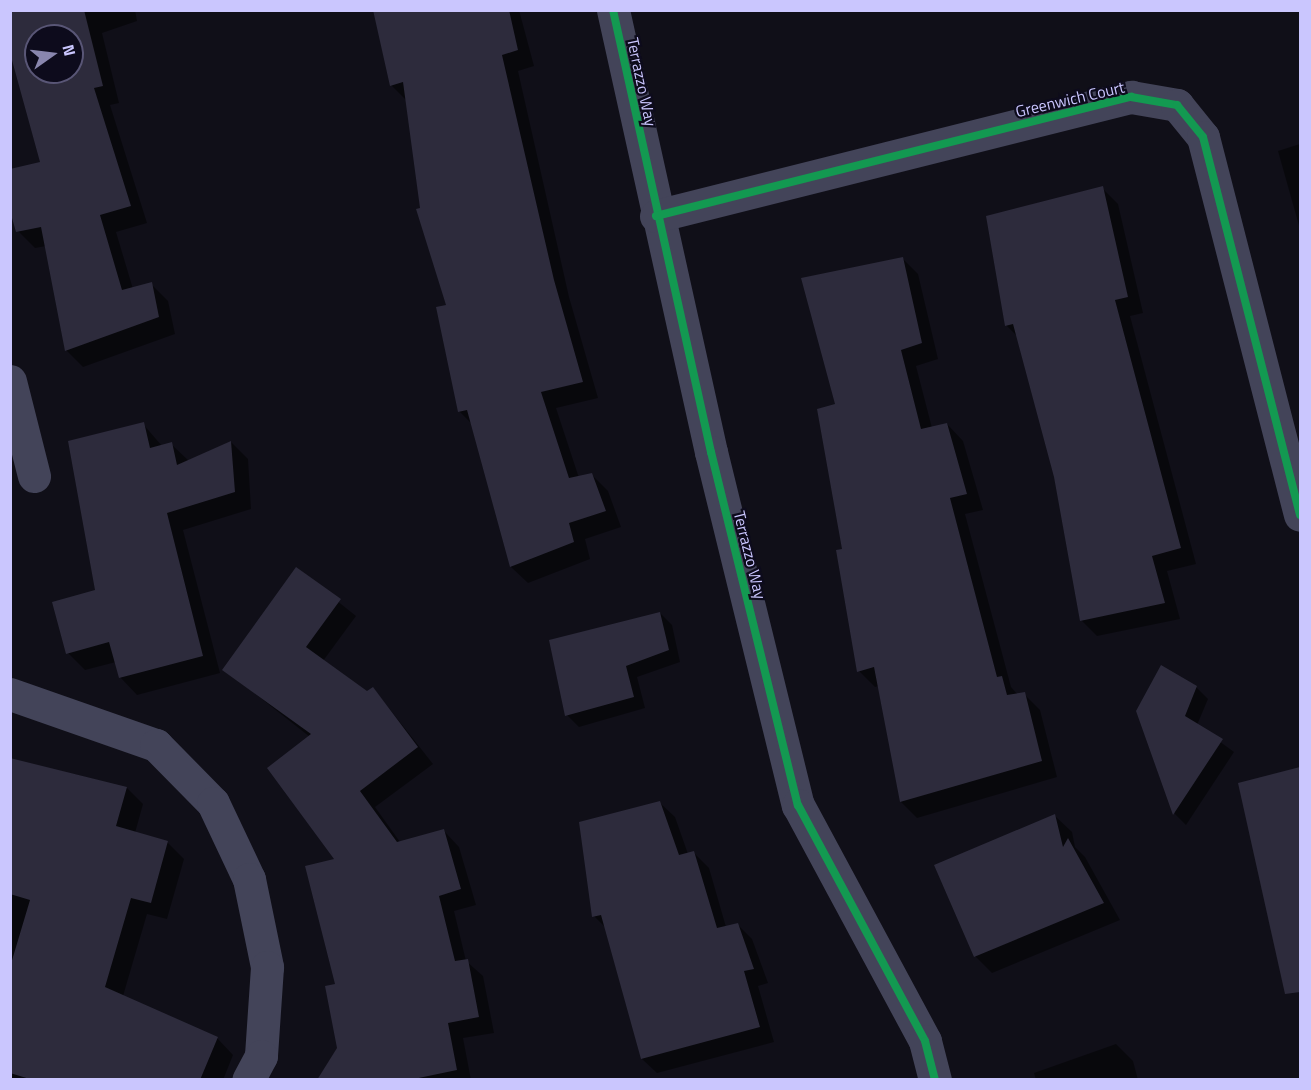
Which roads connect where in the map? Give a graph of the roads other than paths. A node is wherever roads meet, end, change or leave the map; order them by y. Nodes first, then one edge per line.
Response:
1 (613, 10) edge
2 (656, 216) junction
3 (10, 381) edge
4 (34, 476) dead end
5 (1300, 515) edge
6 (10, 694) edge
7 (248, 1080) edge
8 (935, 1080) edge

1 - 2 street, Terrazzo Way
2 - 5 street, Greenwich Court
2 - 8 street, Terrazzo Way
3 - 4 street
6 - 7 street

